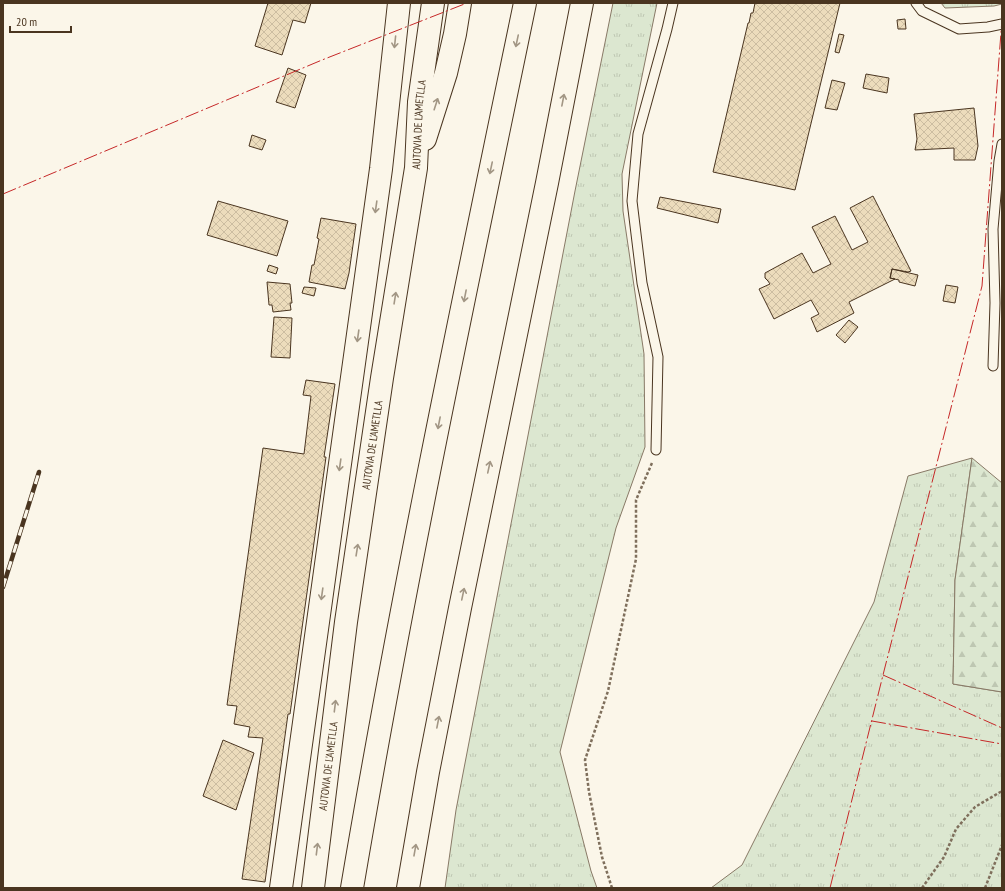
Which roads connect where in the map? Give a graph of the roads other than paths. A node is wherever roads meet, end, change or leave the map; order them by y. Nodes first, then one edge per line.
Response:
1 (399, 3) edge
2 (433, 3) edge
3 (460, 3) edge
4 (525, 3) edge
5 (582, 3) edge
6 (672, 3) edge
7 (916, 3) edge
8 (1002, 25) edge
9 (1002, 144) edge
10 (416, 168) junction
11 (993, 366) dead end
12 (656, 450) road end
13 (281, 888) edge
14 (312, 888) edge
15 (352, 888) edge
16 (408, 888) edge

1 -> 13 highway
2 - 10 highway, AUTOVIA DE L'AMETLLA
10 -> 3 highway
4 -> 15 highway
16 -> 5 highway
6 - 12 lane
7 - 8 lane
9 - 11 lane
14 -> 10 highway, AUTOVIA DE L'AMETLLA

